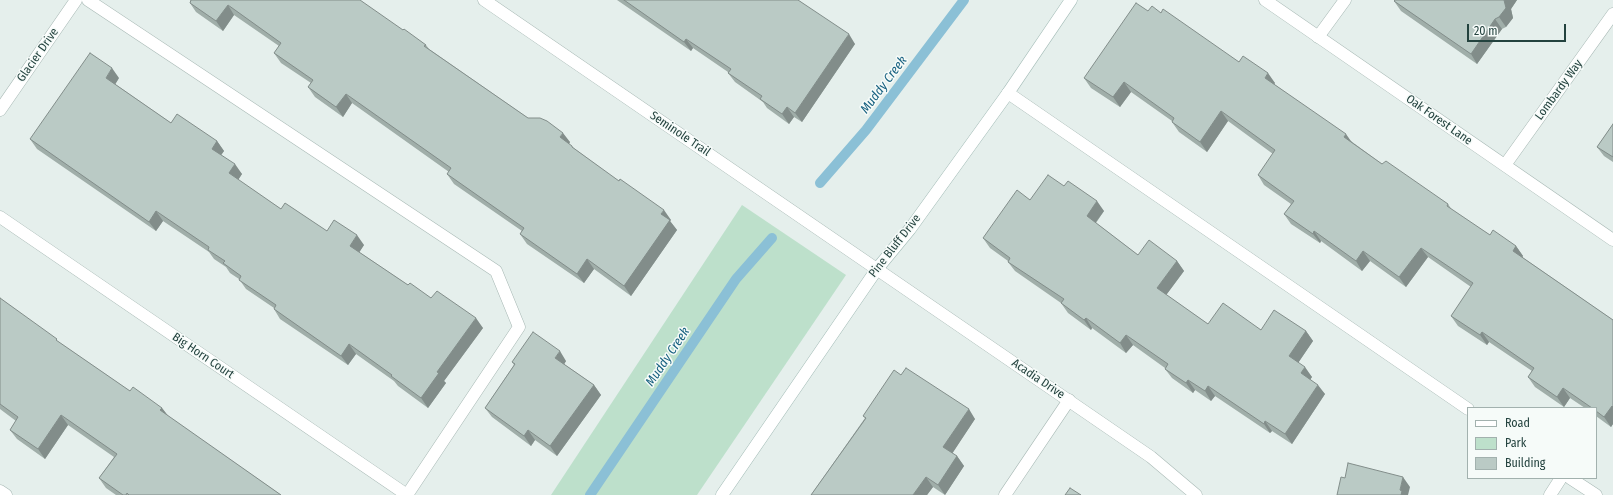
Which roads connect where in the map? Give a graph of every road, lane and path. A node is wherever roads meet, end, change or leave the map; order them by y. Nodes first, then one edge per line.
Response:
1 (76, 0) edge
2 (88, 0) edge
3 (484, 0) edge
4 (1071, 0) edge
5 (1265, 0) edge
6 (1346, 0) edge
7 (1613, 14) edge
8 (1318, 36) junction
9 (1008, 93) junction
10 (0, 110) edge
11 (1505, 165) junction
12 (0, 217) edge
13 (1613, 240) edge
14 (877, 269) junction
15 (1069, 400) junction
16 (1467, 408) edge
17 (1560, 479) edge
18 (1572, 479) edge
19 (0, 491) edge
20 (6, 495) edge
21 (407, 495) edge
22 (722, 495) edge
23 (1005, 495) edge
24 (1196, 495) edge
25 (1550, 495) edge
26 (1596, 495) edge

1 - 10 street, Glacier Drive
2 - 21 street
3 - 14 street, Seminole Trail
4 - 9 street, Pine Bluff Drive
5 - 8 street, Oak Forest Lane
6 - 8 street
7 - 11 street, Lombardy Way
8 - 11 street, Oak Forest Lane
9 - 14 street, Pine Bluff Drive
9 - 16 street
11 - 13 street, Oak Forest Lane
12 - 21 street, Big Horn Court
14 - 15 street, Acadia Drive
14 - 22 street, Pine Bluff Drive
15 - 23 street
15 - 24 street, Acadia Drive
17 - 25 street
18 - 26 street
19 - 20 street

